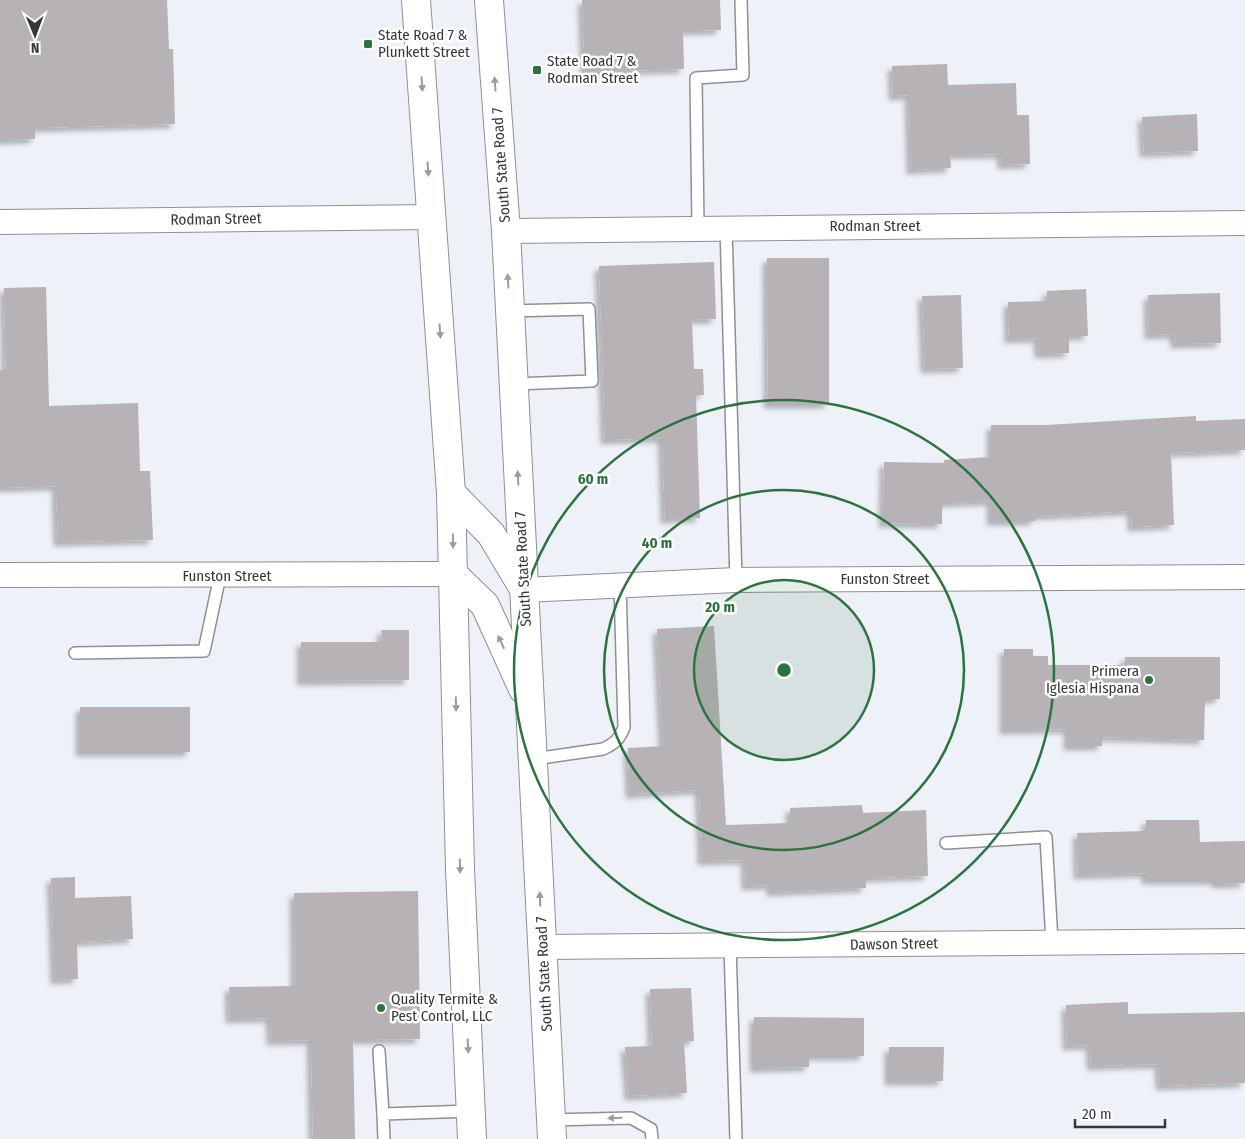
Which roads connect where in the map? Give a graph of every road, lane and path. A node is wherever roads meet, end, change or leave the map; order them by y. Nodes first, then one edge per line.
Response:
1 (416, 0) edge
2 (489, 0) edge
3 (741, 0) edge
4 (432, 217) junction
5 (0, 222) edge
6 (1245, 223) edge
7 (698, 227) junction
8 (726, 227) junction
9 (506, 231) junction
10 (510, 311) junction
11 (514, 384) junction
12 (452, 493) junction
13 (453, 574) junction
14 (0, 576) edge
15 (220, 576) junction
16 (1245, 577) edge
17 (736, 580) junction
18 (620, 585) junction
19 (524, 590) junction
20 (75, 653) dead end
21 (529, 702) junction
22 (534, 759) junction
23 (946, 843) dead end
24 (1245, 941) edge
25 (1052, 942) junction
26 (730, 946) junction
27 (542, 947) junction
28 (379, 1051) dead end
29 (471, 1111) junction
30 (383, 1114) junction
31 (552, 1129) edge
32 (384, 1139) edge
33 (472, 1139) edge
34 (652, 1139) edge
35 (736, 1139) edge

1 -> 4 main road
9 -> 2 main road, South State Road 7
3 - 7 lane
4 - 5 street, Rodman Street
4 -> 12 main road
6 - 8 street, Rodman Street
7 - 8 street, Rodman Street
7 - 9 street, Rodman Street
8 - 17 lane
10 -> 9 main road, South State Road 7
10 - 11 main road, South State Road 7
10 - 11 lane
19 -> 11 main road, South State Road 7
12 -> 13 main road
12 - 19 main road
13 - 15 street, Funston Street
21 -> 13 main road
13 -> 29 main road
14 - 15 street, Funston Street
15 - 20 lane
16 - 17 street, Funston Street
17 - 18 street, Funston Street
18 - 19 street, Funston Street
18 - 22 lane
19 - 21 main road, South State Road 7
21 - 22 main road, South State Road 7
27 -> 22 main road, South State Road 7
23 - 25 lane
24 - 25 street, Dawson Street
25 - 26 street, Dawson Street
26 - 27 street, Dawson Street
26 - 35 lane
27 - 31 main road, South State Road 7
28 - 30 lane
29 - 30 lane
29 - 33 main road
30 - 32 lane
34 -> 31 lane

